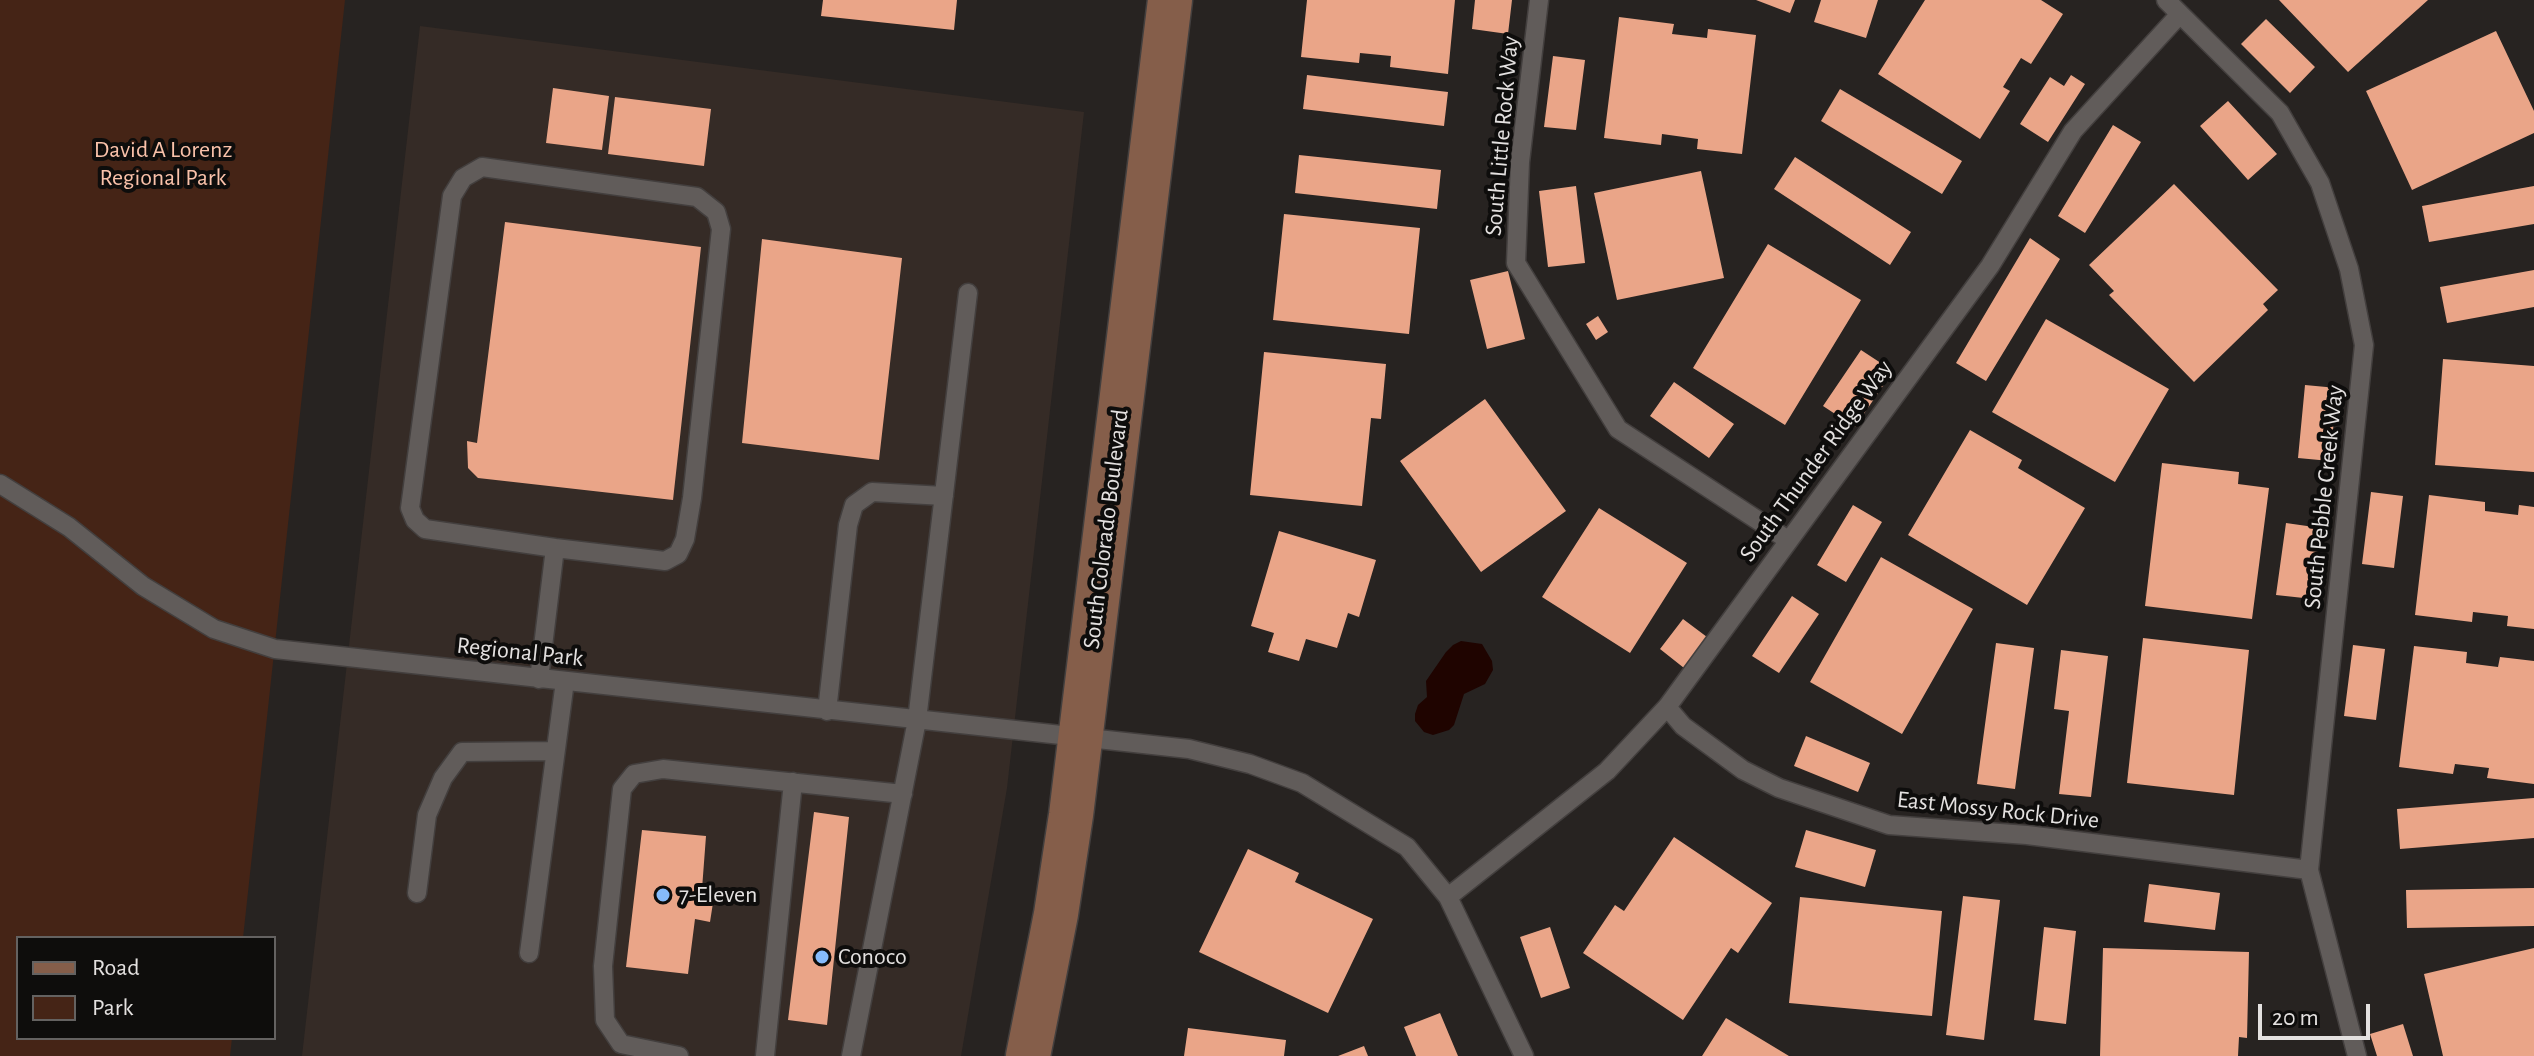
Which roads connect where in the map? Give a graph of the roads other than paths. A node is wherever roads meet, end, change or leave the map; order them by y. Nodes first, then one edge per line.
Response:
1 (1170, 0) edge
2 (1539, 0) edge
3 (2166, 0) edge
4 (2180, 14) junction
5 (968, 293) dead end
6 (0, 484) edge
7 (944, 496) junction
8 (1788, 540) junction
9 (555, 548) junction
10 (539, 679) junction
11 (565, 681) junction
12 (1667, 707) junction
13 (827, 711) junction
14 (917, 720) junction
15 (1081, 737) junction
16 (555, 751) junction
17 (793, 782) junction
18 (903, 794) junction
19 (2309, 870) junction
20 (417, 893) dead end
21 (1448, 897) junction
22 (529, 953) dead end
23 (679, 1056) edge
24 (765, 1056) edge
25 (851, 1056) edge
26 (1028, 1056) edge
27 (1524, 1056) edge
28 (2357, 1056) edge

1 - 15 main road, South Colorado Boulevard
2 - 8 lane, South Little Rock Way
3 - 4 lane, South Pebble Creek Way
4 - 8 lane, South Thunder Ridge Way
4 - 19 lane, South Pebble Creek Way
5 - 7 lane
6 - 10 lane, Regional Park
7 - 13 lane
7 - 14 lane
8 - 12 lane, South Thunder Ridge Way
9 - 9 lane
9 - 10 lane
10 - 11 lane, Regional Park
11 - 13 lane, Regional Park
11 - 16 lane
12 - 19 lane, East Mossy Rock Drive
12 - 21 lane, South Thunder Ridge Way
13 - 14 lane, Regional Park
14 - 15 lane, Regional Park
14 - 18 lane
15 - 21 lane, Regional Park
15 - 26 main road, South Colorado Boulevard
16 - 20 lane
16 - 22 lane
17 - 18 lane
17 - 23 lane
17 - 24 lane
18 - 25 lane
19 - 28 lane, South Pebble Creek Way
21 - 27 lane, Regional Park

